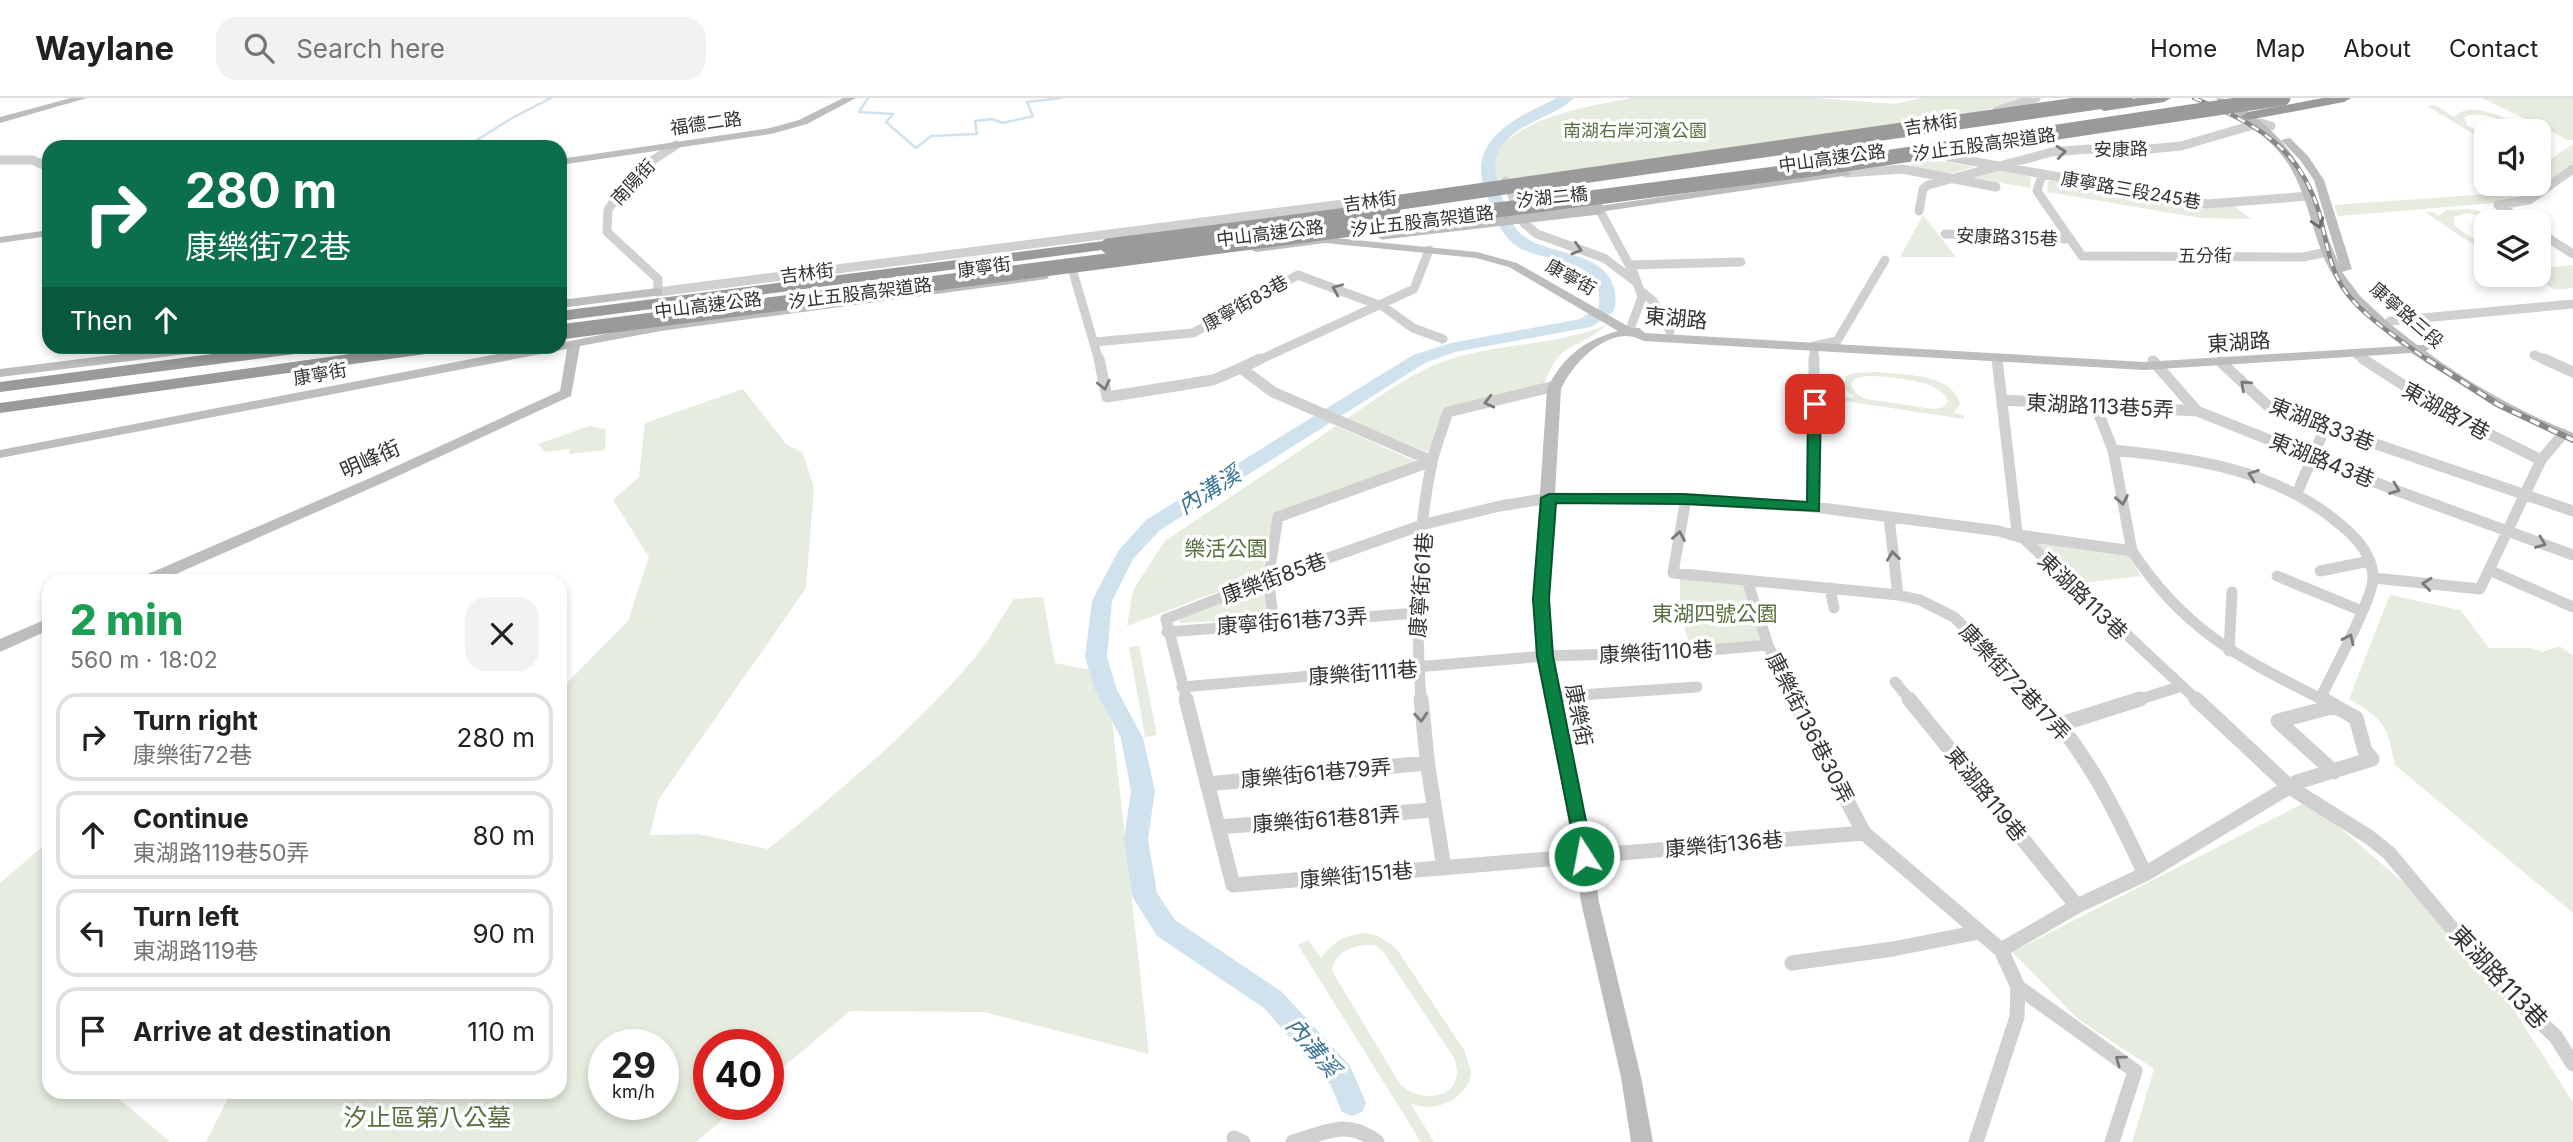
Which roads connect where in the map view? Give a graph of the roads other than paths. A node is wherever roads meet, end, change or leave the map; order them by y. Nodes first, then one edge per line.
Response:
1 (82, 98) edge
2 (850, 98) edge
3 (2036, 98) edge
4 (2125, 98) edge
5 (2164, 98) edge
6 (2221, 98) edge
7 (2230, 98) edge
8 (2283, 98) edge
9 (2344, 98) edge
10 (0, 120) edge
11 (2263, 123) junction
12 (676, 145) junction
13 (1949, 157) dead end
14 (0, 160) edge
15 (567, 161) edge
16 (42, 162) edge
17 (1995, 167) junction
18 (2573, 169) edge
19 (1846, 173) joint
20 (2042, 175) junction
21 (1951, 178) junction
22 (1503, 182) junction
23 (1996, 187) dead end
24 (2309, 196) junction
25 (1599, 209) junction
26 (2506, 210) edge
27 (1919, 211) dead end
28 (1522, 216) joint
29 (42, 234) edge
30 (1945, 234) dead end
31 (2069, 239) junction
32 (0, 240) edge
33 (1325, 240) junction
34 (2551, 240) edge
35 (1108, 246) junction
36 (1429, 250) junction
37 (2327, 252) junction
38 (2573, 254) edge
39 (2082, 256) joint
40 (1885, 260) dead end
41 (1741, 262) dead end
42 (1629, 265) junction
43 (1073, 272) junction
44 (1638, 287) junction
45 (658, 292) junction
46 (567, 303) edge
47 (2573, 304) edge
48 (1376, 306) junction
49 (567, 315) edge
50 (2390, 321) junction
51 (567, 324) edge
52 (567, 331) edge
53 (1670, 331) junction
54 (1629, 332) junction
55 (1443, 340) dead end
56 (1837, 341) junction
57 (1095, 342) junction
58 (574, 344) junction
59 (567, 345) edge
60 (2415, 345) junction
61 (1814, 346) junction
62 (154, 354) edge
63 (255, 354) edge
64 (333, 354) edge
65 (389, 354) edge
66 (522, 354) edge
67 (2356, 354) junction
68 (2534, 355) dead end
69 (1997, 358) junction
70 (2221, 362) junction
71 (2156, 363) junction
72 (1241, 369) junction
73 (2573, 372) edge
74 (0, 373) edge
75 (1555, 386) junction
76 (0, 387) edge
77 (0, 398) edge
78 (2003, 400) junction
79 (2096, 407) junction
80 (0, 408) edge
81 (2196, 410) junction
82 (2325, 428) junction
83 (2570, 434) edge
84 (2113, 450) junction
85 (0, 454) edge
86 (2311, 455) junction
87 (2542, 460) junction
88 (1432, 461) junction
89 (2297, 493) junction
90 (2526, 495) junction
91 (1549, 498) junction
92 (1684, 499) junction
93 (1814, 507) junction
94 (2573, 511) edge
95 (1889, 517) junction
96 (1425, 524) junction
97 (2509, 530) junction
98 (2008, 534) junction
99 (2132, 551) junction
100 (2573, 555) edge
101 (2370, 561) junction
102 (2489, 570) junction
103 (2320, 571) dead end
104 (162, 574) edge
105 (2277, 576) dead end
106 (2374, 578) junction
107 (1268, 579) junction
108 (1747, 580) junction
109 (1830, 587) junction
110 (2232, 592) dead end
111 (1898, 595) junction
112 (2573, 607) edge
113 (1833, 608) dead end
114 (2362, 611) junction
115 (1417, 613) junction
116 (1274, 622) junction
117 (42, 627) edge
118 (1167, 632) junction
119 (1768, 645) junction
120 (0, 646) edge
121 (2229, 651) junction
122 (1545, 656) junction
123 (1418, 669) junction
124 (1895, 682) dead end
125 (1182, 687) junction
126 (1697, 687) dead end
127 (2179, 687) junction
128 (1551, 697) junction
129 (2320, 699) junction
130 (2335, 706) junction
131 (2061, 724) junction
132 (1426, 763) junction
133 (2334, 772) junction
134 (1207, 784) junction
135 (2291, 788) junction
136 (1433, 810) junction
137 (1218, 827) junction
138 (1864, 833) junction
139 (1584, 856) junction
140 (1444, 868) junction
141 (2145, 874) junction
142 (2077, 906) junction
143 (1979, 932) junction
144 (2001, 950) junction
145 (1793, 963) dead end
146 (2018, 987) junction
147 (2573, 1064) edge
148 (1293, 1142) edge
149 (1377, 1142) edge
150 (1642, 1142) edge
151 (1976, 1142) edge
152 (2112, 1142) edge

1 - 10 street
2 - 12 street, 福德二路
3 - 22 street, 吉林街
4 - 35 highway, 汐止五股高架道路, bridge
5 - 35 highway, 中山高速公路, bridge
6 - 11 street
7 - 11 street
7 - 51 highway, 中山高速公路
8 - 52 highway, 汐止五股高架道路, bridge
9 - 11 highway
17 -> 11 street, 安康路
11 - 24 street, 康寧路三段
11 - 50 street, 康寧路三段
12 - 15 street, 福德二路
12 - 45 street, 南陽街
13 - 17 street, 康寧路三段245巷
14 - 16 street
17 - 20 street, 康寧路三段245巷
17 - 21 street, 安康路
18 - 26 street
19 - 21 street
19 - 25 street, 汐湖二橋
20 - 24 street, 康寧路三段245巷
20 - 31 street
21 - 23 street
21 - 27 street, 安康路
22 - 28 street
22 - 45 street, 吉林街
24 -> 37 street, 康寧路三段
25 - 33 street, 汐湖二橋, bridge
25 - 42 street
28 -> 44 street
29 - 32 street
30 - 31 street, 安康路315巷
31 - 39 street
33 - 36 street, 康寧街
33 - 43 street, 康寧街
34 - 38 street
35 - 49 highway, 中山高速公路
36 - 48 street
36 - 54 street, 康寧街
37 - 39 street, 五分街
37 - 60 street, 康寧路三段
40 - 56 street
41 - 42 street
42 - 44 street
43 - 57 street
43 - 58 street, 康寧街
44 - 53 street
44 - 54 street
45 - 46 street
47 - 50 street
48 - 55 street
48 -> 57 street, 康寧街83巷
48 - 72 street
50 - 60 street, 康寧路三段
53 - 54 street, 東湖路
53 - 56 street, 東湖路
54 - 61 street, 東湖路
54 - 75 street, 康樂街
56 - 61 street
56 - 71 street, 東湖路
57 -> 72 street
58 - 59 street, 康寧街
58 - 104 street, 明峰街
60 - 67 street, 東湖路
60 - 71 street, 東湖路
60 - 83 street, 康寧路三段
61 - 69 street, 東湖路
61 - 93 street
62 - 74 street
63 - 76 highway
64 - 77 highway
65 - 80 highway
66 - 85 street, 康寧街
67 - 70 street, 東湖路
67 - 87 street, 東湖路7巷
68 - 73 street
69 - 71 street, 東湖路
69 - 78 street
70 - 71 street, 東湖路
82 -> 70 street, 東湖路33巷
71 - 81 street, 東湖路43巷
72 - 88 street
75 -> 88 street, 康寧街61巷
75 - 91 street, 康樂街
78 - 79 street, 東湖路113巷5弄
78 - 98 street
79 - 81 street, 東湖路113巷5弄
79 - 84 street
81 - 86 street, 東湖路43巷
82 - 86 street
82 - 90 street, 東湖路33巷
83 - 87 street
89 -> 84 street
84 -> 99 street
86 - 89 street
86 -> 97 street, 東湖路43巷
87 - 90 street
88 - 96 street, 康寧街61巷
88 - 107 street
89 - 101 street
90 - 94 street, 東湖路33巷
90 - 97 street
91 - 92 street, 康樂街85巷
91 - 96 street, 康樂街85巷
91 - 122 street, 康樂街
92 - 93 street, 康樂街85巷
108 -> 92 street, 康樂街72巷17弄
93 - 95 street, 康樂街85巷
95 - 98 street, 康樂街85巷
111 -> 95 street
96 - 107 street, 康樂街85巷
96 - 115 street, 康寧街61巷
97 -> 100 street, 東湖路43巷
97 - 102 street
98 - 99 street, 康樂街85巷
98 - 127 street, 東湖路113巷
99 - 121 street
101 - 103 street
101 - 106 street
102 -> 106 street
102 - 112 street
105 - 114 street
106 - 114 street
107 - 116 street
107 - 118 street, 康樂街85巷
108 - 109 street, 康樂街72巷17弄
108 - 119 street, 康樂街136巷30弄
109 - 111 street, 康樂街72巷17弄
109 - 113 street
110 - 121 street
111 - 131 street, 康樂街72巷17弄
129 -> 114 street
115 - 116 street, 康寧街61巷73弄
115 - 123 street, 康寧街61巷
116 - 118 street, 康寧街61巷73弄
117 - 120 street
118 - 125 street
119 - 122 street, 康樂街110巷
119 - 138 street, 康樂街136巷30弄
121 - 129 street
122 - 123 street, 康樂街111巷
122 - 128 street, 康樂街
123 - 125 street, 康樂街111巷
123 -> 132 street, 康寧街61巷
124 - 142 street, 東湖路119巷
125 - 134 street
126 - 128 street
127 - 131 street
127 - 135 street, 東湖路113巷
128 - 139 street, 康樂街
129 - 130 street
130 - 133 street
130 - 133 street
131 - 141 street, 康樂街72巷17弄
132 - 134 street, 康樂街61巷79弄
132 - 136 street, 康寧街61巷
133 - 135 street
134 - 137 street, 康樂街151巷
135 - 141 street
135 - 147 street, 東湖路113巷
136 - 137 street, 康樂街61巷81弄
136 - 140 street, 康寧街61巷
137 - 140 street, 康樂街151巷
138 - 139 street, 康樂街136巷
138 - 143 street
139 - 140 street, 康樂街151巷
139 - 150 street, 康樂街
141 - 142 street
142 - 144 street
143 - 144 street
143 - 145 street
144 - 146 street
146 - 151 street
152 -> 146 street
148 - 149 street

